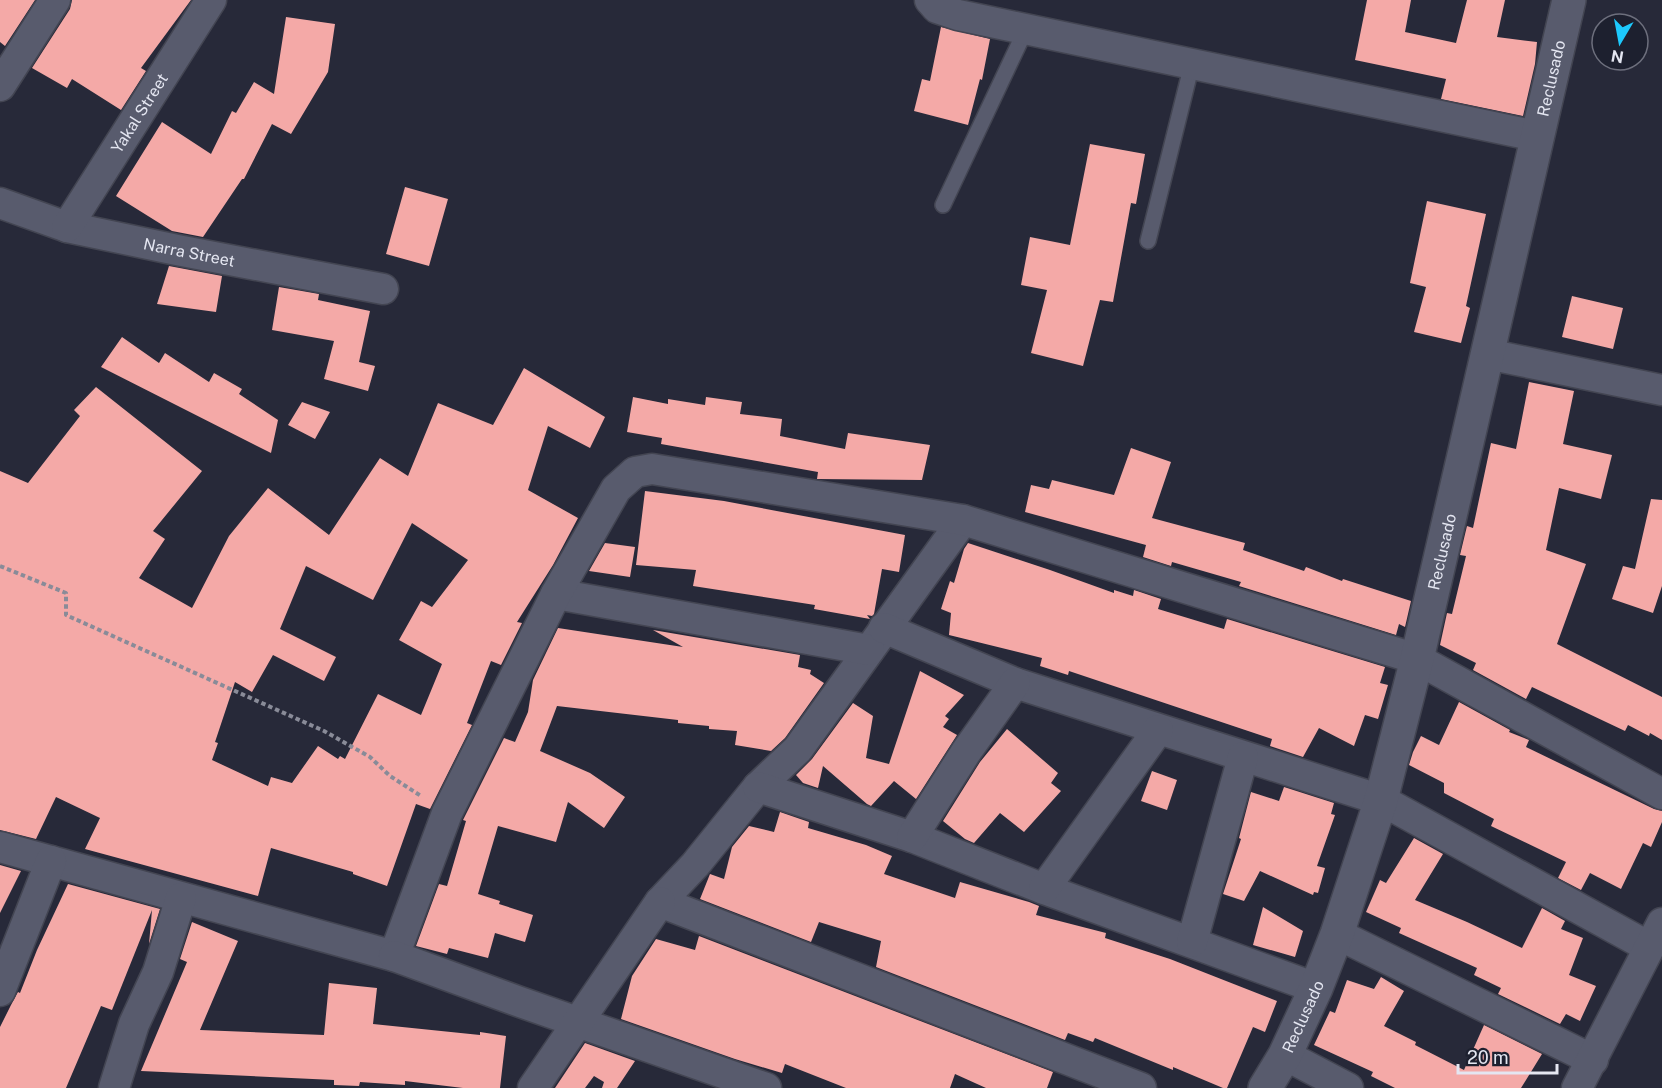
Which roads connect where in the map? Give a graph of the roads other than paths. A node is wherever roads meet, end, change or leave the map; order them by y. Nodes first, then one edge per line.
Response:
1 (55, 0) edge
2 (210, 0) edge
3 (930, 0) edge
4 (1569, 0) edge
5 (1026, 29) junction
6 (1192, 64) junction
7 (0, 86) edge
8 (1536, 136) junction
9 (0, 203) edge
10 (943, 205) dead end
11 (67, 227) junction
12 (1148, 241) dead end
13 (383, 289) dead end
14 (1487, 354) junction
15 (1662, 390) edge
16 (963, 520) junction
17 (556, 594) junction
18 (877, 639) junction
19 (1417, 659) junction
20 (1015, 683) junction
21 (1158, 730) junction
22 (1243, 757) junction
23 (758, 787) junction
24 (1662, 794) edge
25 (1381, 800) junction
26 (912, 837) junction
27 (0, 847) edge
28 (51, 861) junction
29 (1044, 889) junction
30 (182, 898) junction
31 (660, 902) junction
32 (1337, 934) junction
33 (1656, 935) edge
34 (1192, 942) junction
35 (394, 956) junction
36 (1316, 988) junction
37 (0, 991) edge
38 (578, 1022) junction
39 (1285, 1055) junction
40 (1593, 1060) junction
41 (115, 1088) edge
42 (533, 1088) edge
43 (766, 1088) edge
44 (1141, 1088) edge
45 (1264, 1088) edge
46 (1348, 1088) edge
47 (1577, 1088) edge

1 - 7 street
2 - 11 street, Yakal Street
3 - 5 street
4 - 8 street, Reclusado
5 - 6 street
5 - 10 lane
6 - 8 street
6 - 12 lane
8 - 14 street, Reclusado
9 - 11 street, Narra Street
11 - 13 street, Narra Street
14 - 15 street
14 - 19 street, Reclusado
16 - 17 street
16 - 18 street
16 - 19 street
17 - 18 street
17 - 35 street
18 - 20 street
18 - 23 street
19 - 24 street
19 - 25 street, Reclusado
20 - 21 street
20 - 26 street
21 - 22 street
21 - 29 street
22 - 25 street
22 - 34 street
23 - 26 street
23 - 31 street
25 - 32 street, Reclusado
25 - 33 street
26 - 29 street
27 - 28 street
28 - 30 street
28 - 37 street
29 - 34 street
30 - 35 street
30 - 41 street
31 - 38 street
31 - 44 street
32 - 36 street, Reclusado
32 - 40 street
33 - 40 street
34 - 36 street
35 - 38 street
36 - 39 street, Reclusado
38 - 42 street
38 - 43 street
39 - 45 street, Reclusado
39 - 46 street
40 - 47 street

